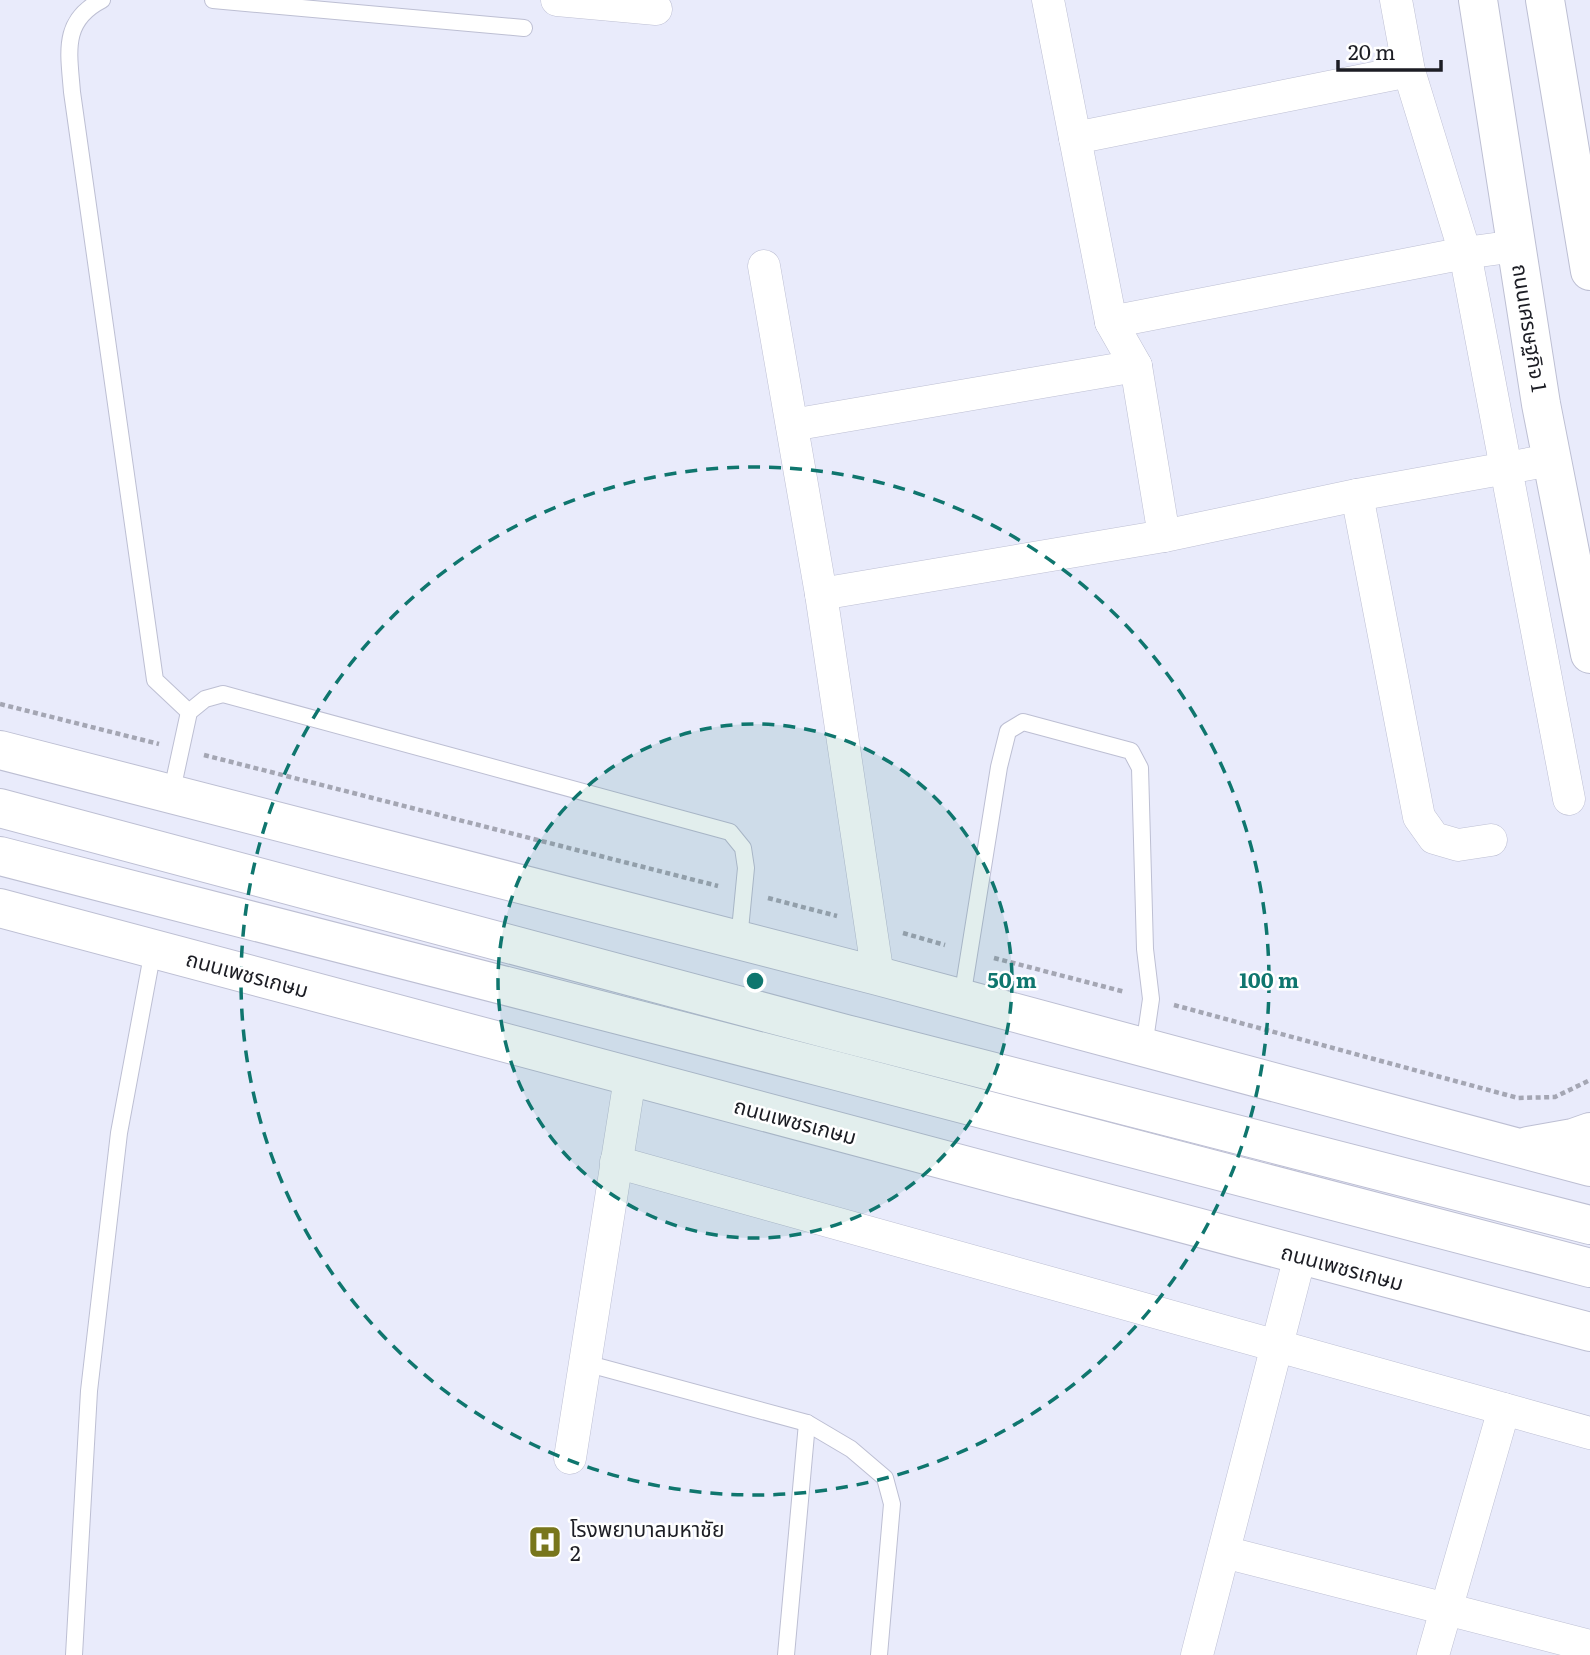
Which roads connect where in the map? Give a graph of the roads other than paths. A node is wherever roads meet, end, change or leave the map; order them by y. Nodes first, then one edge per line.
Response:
1 (102, 0) edge
2 (213, 0) edge
3 (557, 0) edge
4 (1048, 0) edge
5 (1396, 0) edge
6 (1478, 0) edge
7 (1545, 0) edge
8 (656, 9) dead end
9 (524, 28) dead end
10 (1409, 71) junction
11 (1075, 138) junction
12 (1516, 246) junction
13 (1465, 253) junction
14 (764, 266) dead end
15 (1590, 271) edge
16 (1111, 322) junction
17 (1136, 366) junction
18 (792, 425) junction
19 (1552, 460) junction
20 (1505, 468) junction
21 (1357, 495) junction
22 (1164, 536) junction
23 (821, 594) junction
24 (1590, 654) edge
25 (190, 712) junction
26 (0, 750) edge
27 (171, 795) junction
28 (1569, 799) dead end
29 (0, 808) edge
30 (1491, 840) dead end
31 (0, 856) edge
32 (0, 908) edge
33 (739, 940) junction
34 (153, 950) junction
35 (878, 976) junction
36 (962, 998) junction
37 (1144, 1047) junction
38 (630, 1078) junction
39 (1590, 1132) edge
40 (1519, 1147) junction
41 (616, 1162) junction
42 (1590, 1167) edge
43 (1590, 1225) edge
44 (1300, 1256) junction
45 (1590, 1268) edge
46 (1590, 1332) edge
47 (1279, 1345) junction
48 (585, 1363) junction
49 (1504, 1409) junction
50 (807, 1423) junction
51 (1590, 1433) edge
52 (570, 1458) dead end
53 (1224, 1552) junction
54 (1447, 1609) junction
55 (1590, 1646) edge
56 (74, 1655) edge
57 (786, 1655) edge
58 (878, 1655) edge
59 (1197, 1655) edge
60 (1433, 1655) edge

1 - 25 lane
2 - 9 lane
3 - 8 street
4 - 11 street
5 - 10 street
6 - 12 main road, ถนนเศรษฐกิจ 1
7 - 15 main road
10 - 11 street
10 - 13 street
11 - 16 street
12 - 13 street
12 - 19 main road, ถนนเศรษฐกิจ 1
13 - 16 street
13 - 20 street
14 - 18 street
16 - 17 street
17 - 18 street
17 - 22 street
18 - 23 street
19 - 20 street
19 - 24 main road, ถนนเศรษฐกิจ 1
20 - 21 street
20 - 28 street
21 - 22 street
21 - 30 street
22 - 23 street
23 - 35 street
25 - 27 lane
25 - 33 lane
26 - 27 main road
27 - 33 main road
29 - 43 main road
31 - 45 main road
32 - 34 main road, ถนนเพชรเกษม
33 - 35 main road
34 - 38 main road, ถนนเพชรเกษม
34 - 56 lane
35 - 36 main road
36 - 37 main road
36 - 37 lane
37 - 40 main road
38 - 41 street
38 - 44 main road, ถนนเพชรเกษม
39 - 40 main road
40 - 42 main road
41 - 47 street
41 - 48 street
44 - 46 main road, ถนนเพชรเกษม
44 - 47 street
47 - 49 street
47 - 53 street
48 - 50 lane
48 - 52 street
49 - 51 street
49 - 54 street
50 - 57 lane
50 - 58 lane
53 - 54 street
53 - 59 street
54 - 55 street
54 - 60 street

